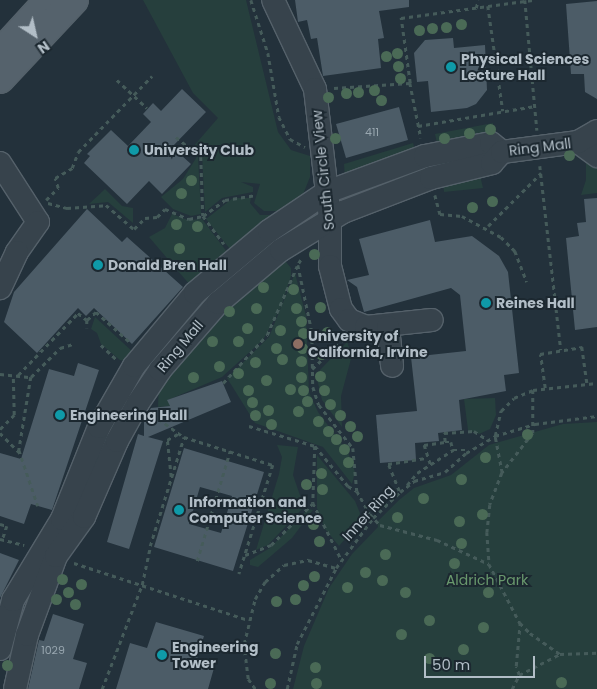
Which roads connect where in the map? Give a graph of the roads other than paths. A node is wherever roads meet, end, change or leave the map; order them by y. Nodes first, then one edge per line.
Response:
1 (49, 0) edge
2 (74, 0) edge
3 (273, 0) edge
4 (0, 53) edge
5 (0, 79) edge
6 (597, 132) edge
7 (578, 142) junction
8 (502, 152) junction
9 (597, 156) edge
10 (0, 163) edge
11 (327, 192) junction
12 (330, 219) junction
13 (0, 288) edge
14 (432, 320) dead end
15 (388, 327) junction
16 (392, 366) dead end
17 (0, 649) edge
18 (15, 689) edge

1 - 4 main road
2 - 5 main road
3 - 11 street, South Circle View
6 - 7 street, Ring Mall
7 - 8 street, Ring Mall
7 - 9 street, Ring Mall
8 - 11 street, Ring Mall
8 - 12 street, Ring Mall
10 - 13 street
11 - 12 street, South Circle View
11 - 17 street, Ring Mall
12 - 15 street, South Circle View
12 - 18 street, Ring Mall
14 - 15 street
15 - 16 street

